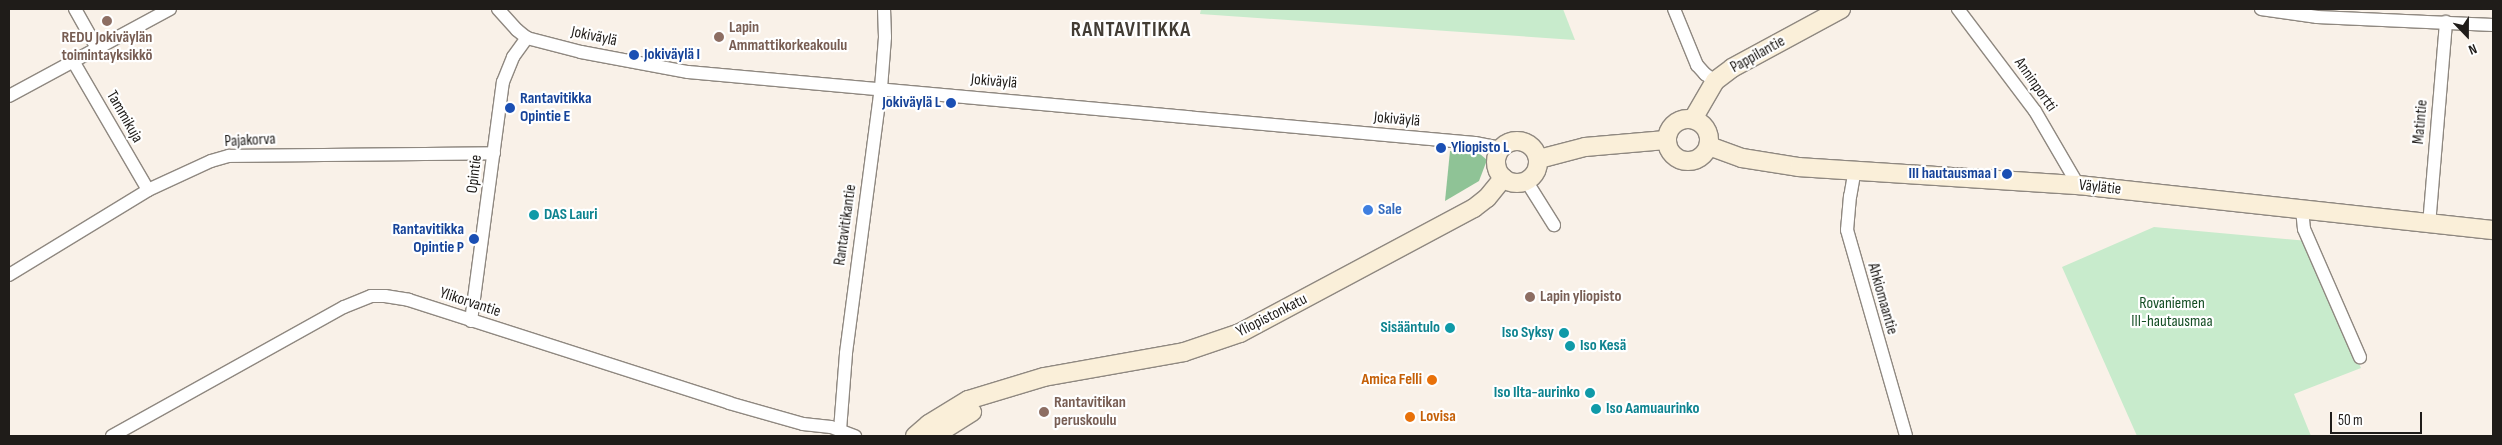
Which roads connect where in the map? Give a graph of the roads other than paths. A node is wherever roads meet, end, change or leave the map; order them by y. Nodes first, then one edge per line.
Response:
1 (75, 9) edge
2 (170, 9) edge
3 (498, 9) edge
4 (884, 9) edge
5 (1674, 9) edge
6 (1842, 9) edge
7 (1958, 9) edge
8 (2261, 9) edge
9 (2446, 22) junction
10 (2493, 25) edge
11 (528, 38) junction
12 (96, 48) junction
13 (73, 61) junction
14 (1715, 81) junction
15 (881, 88) junction
16 (9, 96) edge
17 (1692, 119) junction
18 (1666, 140) junction
19 (1709, 146) junction
20 (1501, 148) junction
21 (494, 153) junction
22 (1539, 159) junction
23 (1855, 169) junction
24 (1503, 178) junction
25 (1527, 182) junction
26 (2078, 185) junction
27 (148, 190) junction
28 (2302, 210) junction
29 (2429, 224) junction
30 (1554, 225) dead end
31 (2493, 230) edge
32 (9, 276) edge
33 (471, 321) junction
34 (2360, 357) dead end
35 (1012, 388) junction
36 (840, 430) junction
37 (112, 436) edge
38 (855, 436) edge
39 (915, 436) edge
40 (934, 436) edge
41 (1906, 436) edge

1 - 12 street
2 - 12 street
3 - 11 street, Jokiväylä
4 - 15 street, Rantavitikantie
5 - 14 street
6 - 14 street, Pappilantie
7 - 26 street, Anninportti
8 - 9 street
9 - 10 street
9 - 29 street, Matintie
11 - 15 street, Jokiväylä
11 - 21 street, Opintie
12 - 13 street
13 - 16 street
13 - 27 street, Tammikuja
14 - 17 street, Pappilantie
15 - 20 street, Jokiväylä
15 - 36 street, Rantavitikantie
17 - 18 street
17 - 19 street
18 - 19 street
18 - 22 street
19 - 23 street, Väylätie
20 - 22 street
20 - 24 street
21 - 27 street, Pajakorva
21 - 33 street, Opintie
22 - 25 street
23 - 26 street, Väylätie
23 - 41 street, Ahkiomaantie
24 - 25 street
24 - 35 street, Yliopistonkatu
25 - 30 street
26 - 28 street, Väylätie
27 - 32 street, Pajakorva
28 - 29 street, Väylätie
28 - 34 street
29 - 31 street, Väylätie
33 - 36 street, Ylikorvantie
33 - 37 street, Ylikorvantie
35 - 39 street, Yliopistonkatu
35 - 40 street, Yliopistonkatu
36 - 38 street

